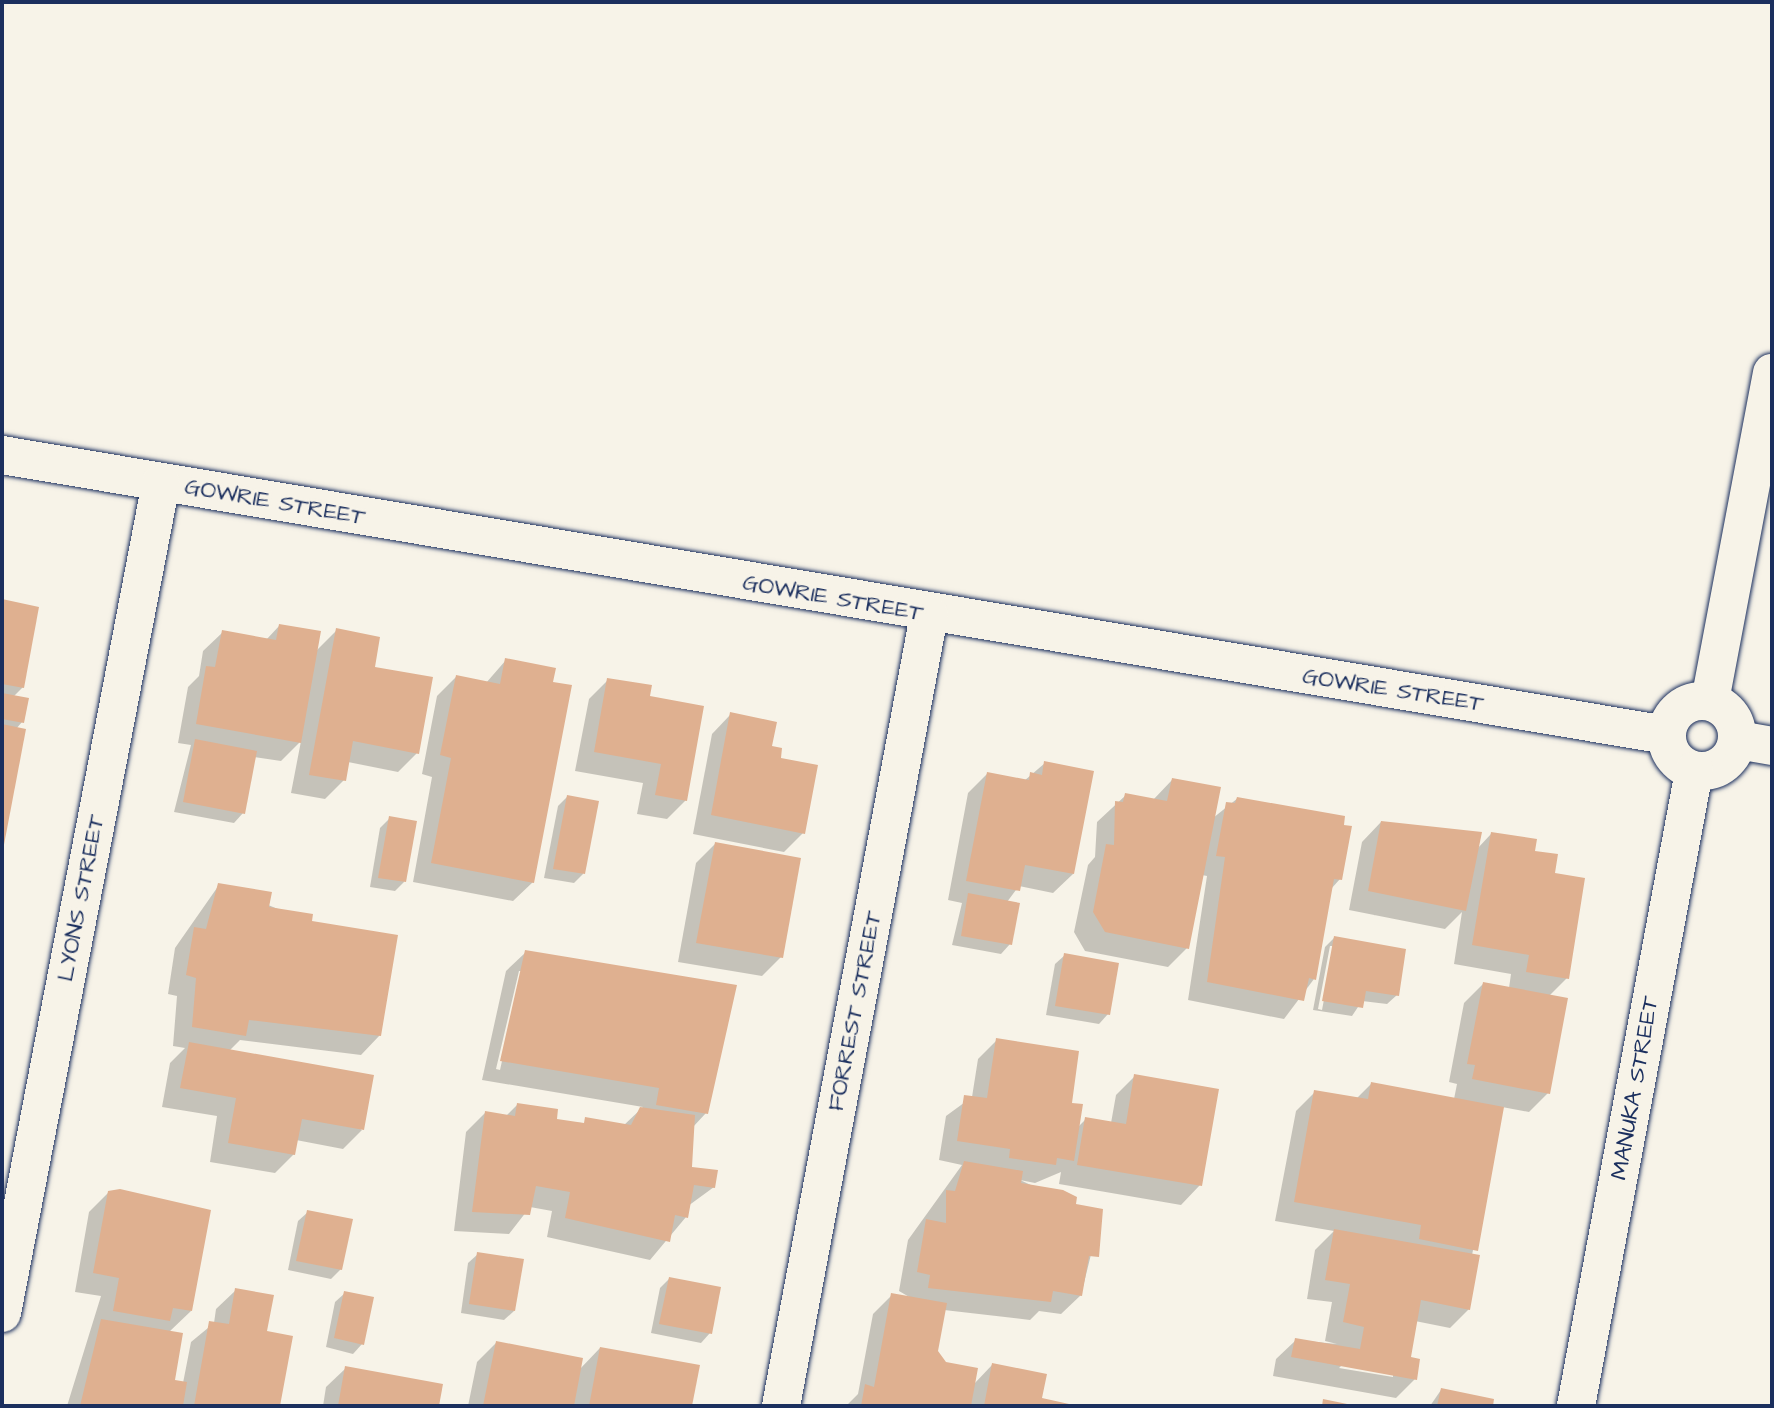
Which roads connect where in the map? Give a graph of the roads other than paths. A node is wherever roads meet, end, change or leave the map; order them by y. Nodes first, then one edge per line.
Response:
1 (1772, 373) edge
2 (2, 455) edge
3 (161, 483) junction
4 (929, 615) junction
5 (1710, 701) junction
6 (1666, 735) junction
7 (1755, 743) edge
8 (1694, 771) junction
9 (2, 1312) edge
10 (780, 1406) edge
11 (1576, 1406) edge

1 - 5 street
2 - 3 street, GOWRIE STREET
3 - 4 street, GOWRIE STREET
3 - 9 street, LYONS STREET
4 - 6 street, GOWRIE STREET
4 - 10 street, FORREST STREET
5 - 6 street
5 - 7 street
6 - 8 street
7 - 8 street
8 - 11 street, MANUKA STREET

